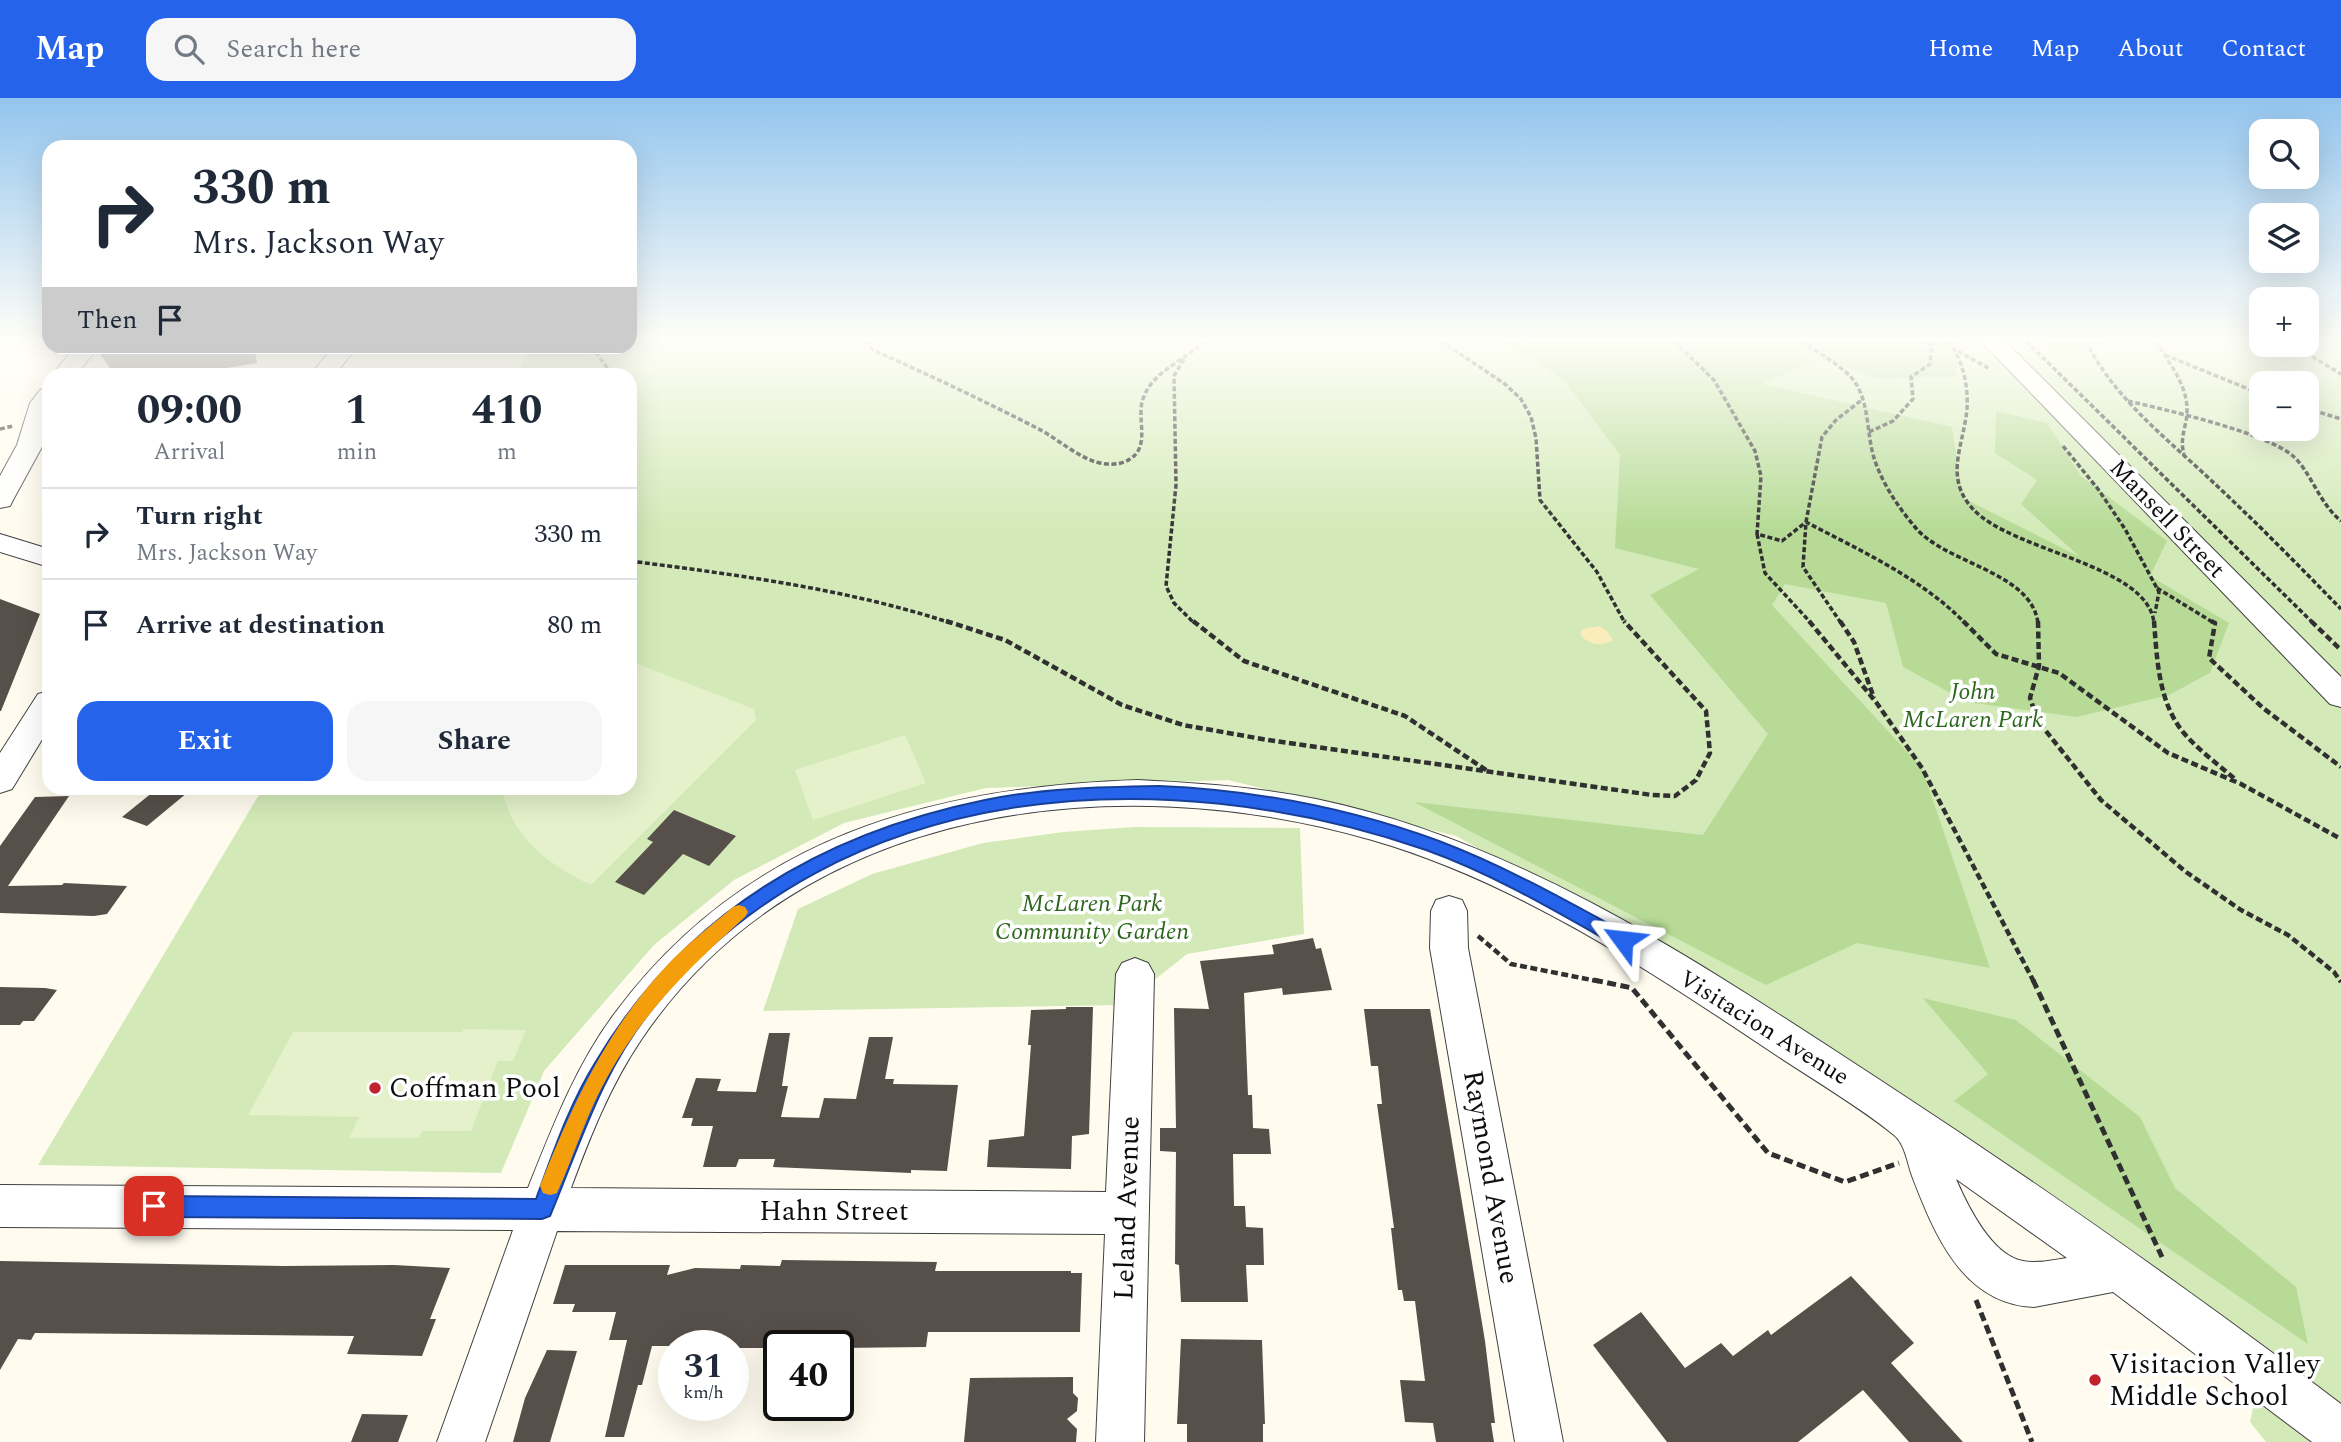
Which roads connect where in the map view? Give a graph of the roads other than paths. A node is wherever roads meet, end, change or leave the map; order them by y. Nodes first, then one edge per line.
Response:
1 (2054, 404) edge
2 (42, 406) edge
3 (0, 500) edge
4 (0, 543) edge
5 (42, 556) edge
6 (2341, 696) edge
7 (42, 714) edge
8 (17, 757) edge
9 (1449, 911) road end
10 (1135, 974) dead end
11 (1921, 1140) junction
12 (0, 1206) edge
13 (542, 1209) junction
14 (1126, 1213) junction
15 (2118, 1268) junction
16 (2341, 1434) edge
17 (461, 1442) edge
18 (1120, 1442) edge
19 (1539, 1442) edge

1 - 6 street, Mansell Street
2 - 3 street
4 - 5 street
7 - 8 street
9 - 19 street, Raymond Avenue
10 - 14 street, Leland Avenue
11 - 13 street, Visitacion Avenue
11 - 15 street, Visitacion Avenue
11 - 15 street
12 - 13 street, Hahn Street
13 - 14 street, Hahn Street
13 - 17 street, Visitacion Avenue
14 - 18 street, Leland Avenue
15 - 16 street, Visitacion Avenue

